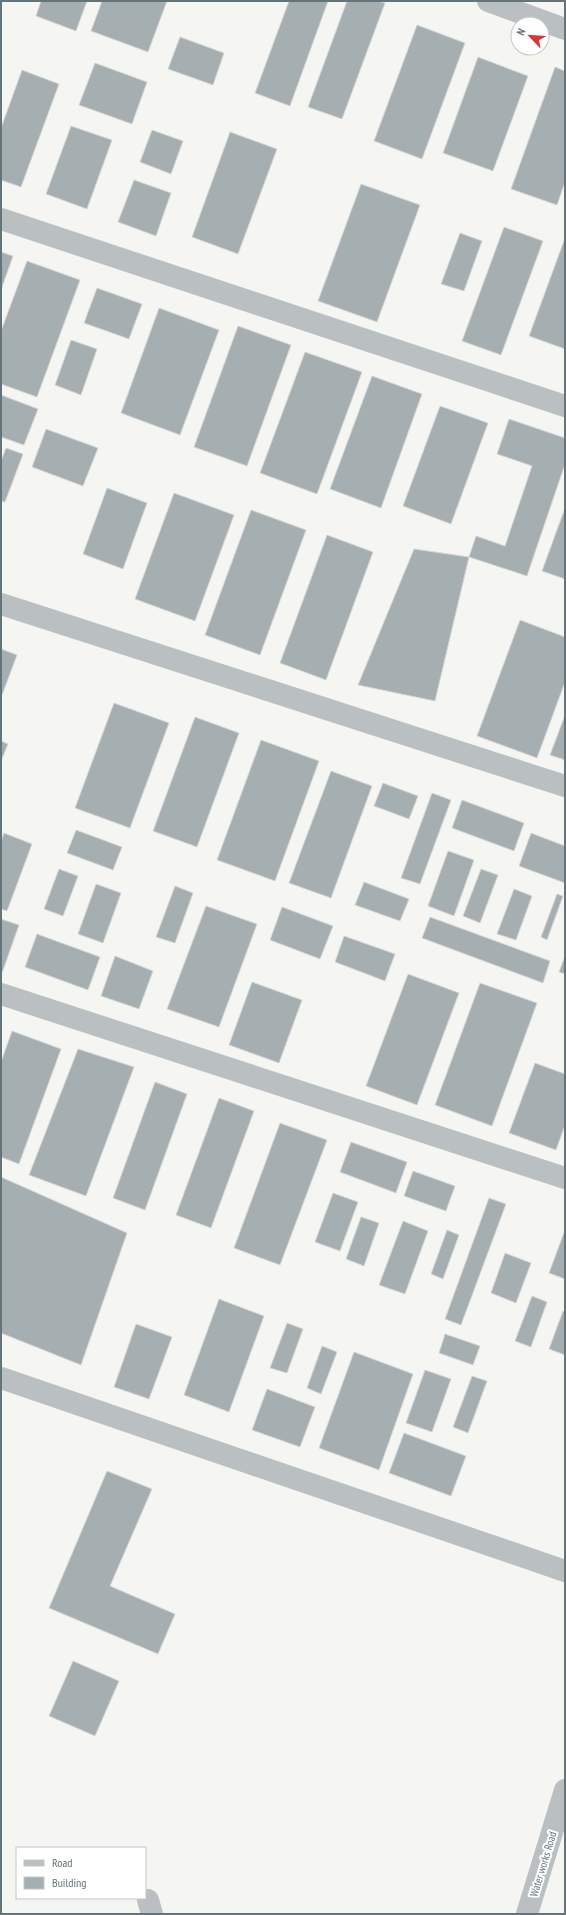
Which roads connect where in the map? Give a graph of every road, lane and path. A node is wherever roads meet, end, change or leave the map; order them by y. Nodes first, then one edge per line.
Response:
1 (488, 1) edge
2 (565, 29) edge
3 (1, 219) edge
4 (565, 406) edge
5 (1, 604) edge
6 (565, 786) edge
7 (1, 994) edge
8 (565, 1178) edge
9 (1, 1378) edge
10 (565, 1571) edge
11 (565, 1790) edge
12 (527, 1914) edge

1 - 2 street
3 - 4 street
5 - 6 street
7 - 8 street
9 - 10 street
11 - 12 street, Water works Road

